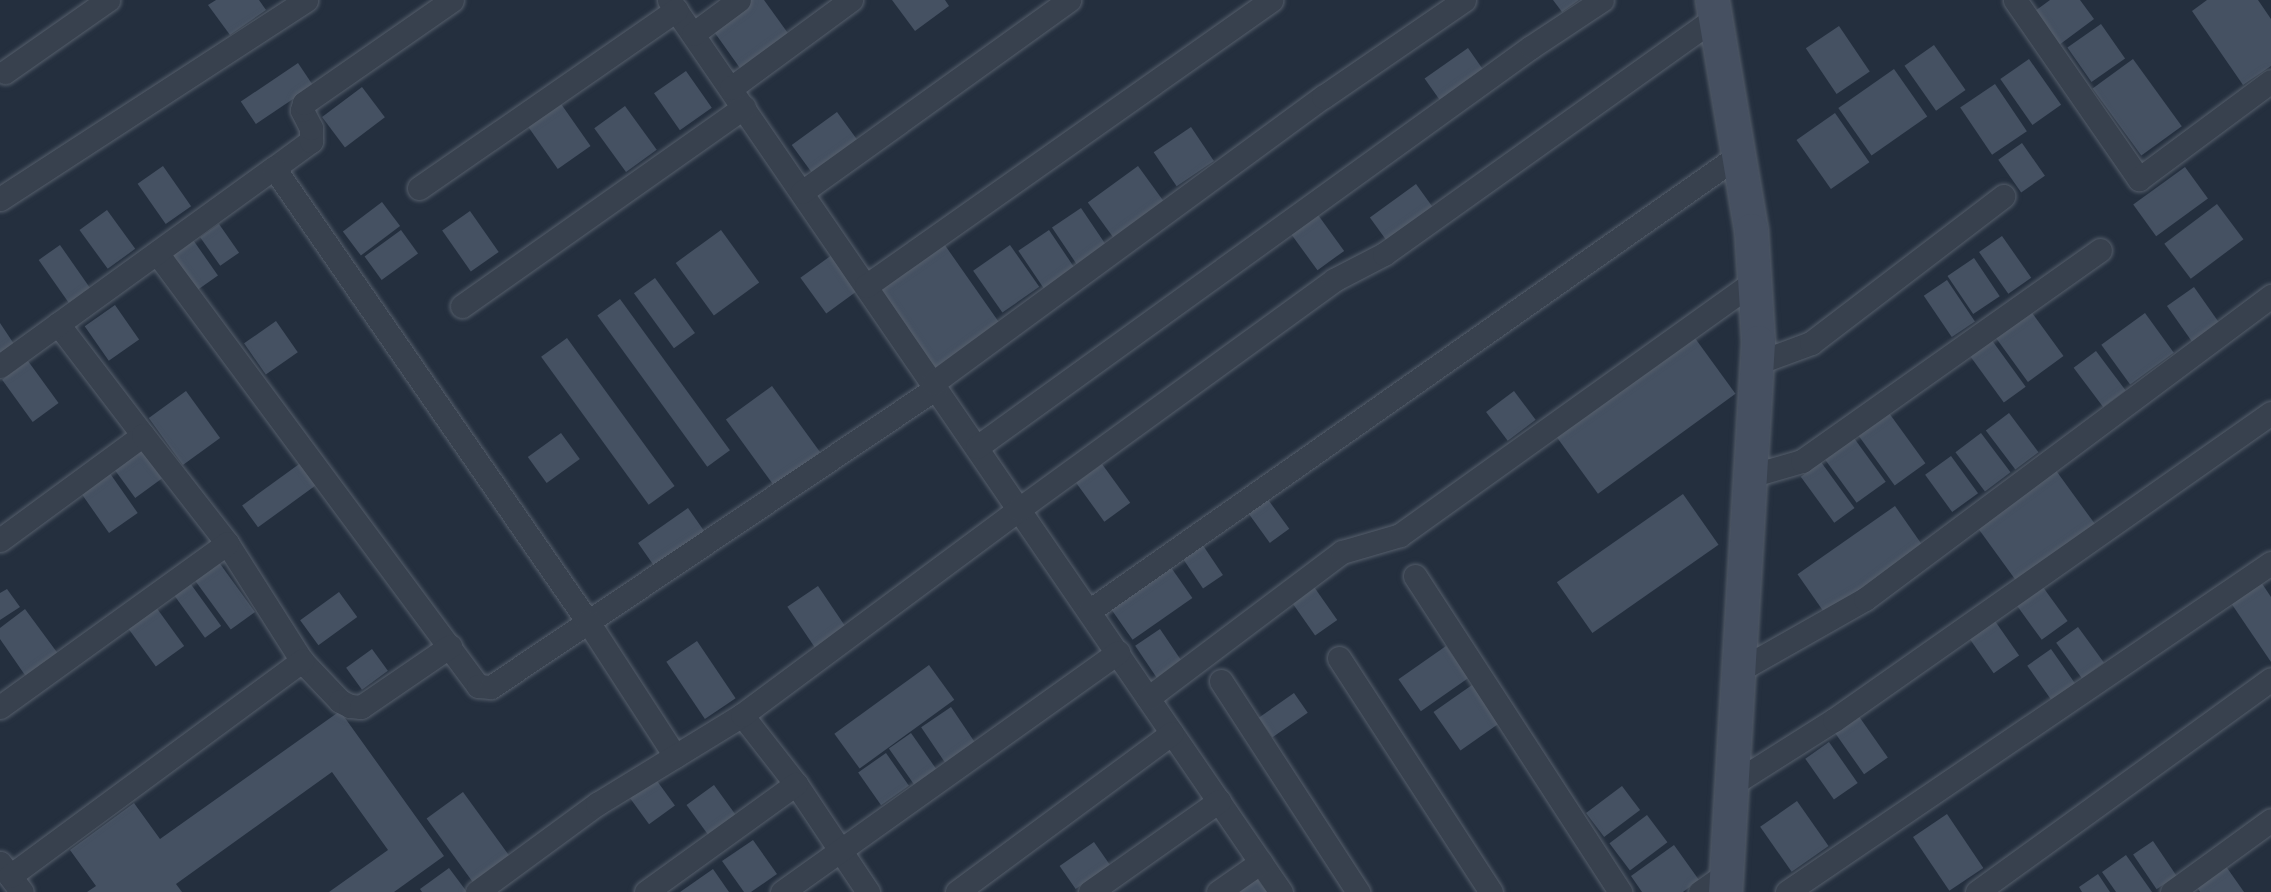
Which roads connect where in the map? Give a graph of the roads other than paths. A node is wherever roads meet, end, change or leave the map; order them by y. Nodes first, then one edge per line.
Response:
1 (108, 0) edge
2 (306, 0) edge
3 (452, 0) edge
4 (739, 0) edge
5 (850, 0) edge
6 (1069, 0) edge
7 (1271, 0) edge
8 (1464, 0) edge
9 (1602, 0) edge
10 (2015, 0) edge
11 (672, 5) edge
12 (1713, 9) edge
13 (693, 34) junction
14 (5, 72) dead end
15 (2271, 81) edge
16 (731, 88) junction
17 (744, 107) junction
18 (1739, 155) junction
19 (274, 168) junction
20 (419, 188) dead end
21 (802, 192) junction
22 (2003, 197) dead end
23 (0, 199) edge
24 (2100, 250) dead end
25 (157, 253) junction
26 (1755, 281) junction
27 (866, 286) junction
28 (2271, 296) edge
29 (462, 306) dead end
30 (58, 324) junction
31 (1757, 363) junction
32 (0, 366) edge
33 (934, 386) junction
34 (2271, 413) edge
35 (143, 435) junction
36 (977, 447) junction
37 (1750, 476) junction
38 (1018, 509) junction
39 (0, 540) edge
40 (227, 543) junction
41 (2267, 574) edge
42 (1415, 576) dead end
43 (1089, 611) junction
44 (587, 622) junction
45 (450, 646) junction
46 (1118, 652) junction
47 (1339, 657) dead end
48 (302, 661) junction
49 (1738, 671) junction
50 (2271, 679) edge
51 (1221, 681) dead end
52 (1148, 698) junction
53 (0, 707) edge
54 (742, 715) junction
55 (1172, 733) junction
56 (675, 756) junction
57 (796, 784) junction
58 (1731, 785) junction
59 (1219, 801) junction
60 (2271, 820) edge
61 (840, 850) junction
62 (1261, 862) junction
63 (10, 877) edge
64 (1717, 886) edge
65 (477, 892) edge
66 (646, 892) edge
67 (782, 892) edge
68 (869, 892) edge
69 (957, 892) edge
70 (1090, 892) edge
71 (1218, 892) edge
72 (1282, 892) edge
73 (1358, 892) edge
74 (1491, 892) edge
75 (1620, 892) edge
76 (1787, 892) edge
77 (1977, 892) edge
78 (2172, 892) edge

1 - 14 street
2 - 23 street
3 - 19 street
4 - 13 street
5 - 16 street
6 - 21 street
7 - 27 street
8 - 33 street
9 - 36 street
10 - 15 street
11 - 13 street
11 - 20 street
12 - 18 street
12 - 38 street
13 - 16 street
16 - 17 street
17 - 21 street
17 - 29 street
18 - 26 street
18 - 43 street
19 - 25 street
19 - 44 street
21 - 27 street
22 - 31 street
24 - 37 street
25 - 30 street
25 - 45 street
26 - 31 street
26 - 52 street
27 - 33 street
28 - 49 street
30 - 32 street
30 - 35 street
31 - 37 street
33 - 36 street
33 - 44 street
34 - 58 street
35 - 39 street
35 - 40 street
36 - 38 street
37 - 49 street
38 - 43 street
38 - 54 street
40 - 48 street
40 - 53 street
41 - 76 street
42 - 75 street
43 - 46 street
44 - 45 street
44 - 56 street
45 - 48 street
46 - 52 street
46 - 61 street
47 - 74 street
48 - 63 street
49 - 58 street
50 - 77 street
51 - 73 street
52 - 55 street
54 - 56 street
54 - 57 street
55 - 59 street
55 - 69 street
56 - 65 street
57 - 61 street
57 - 66 street
58 - 64 street
59 - 62 street
59 - 70 street
60 - 78 street
61 - 67 street
61 - 68 street
62 - 71 street
62 - 72 street

